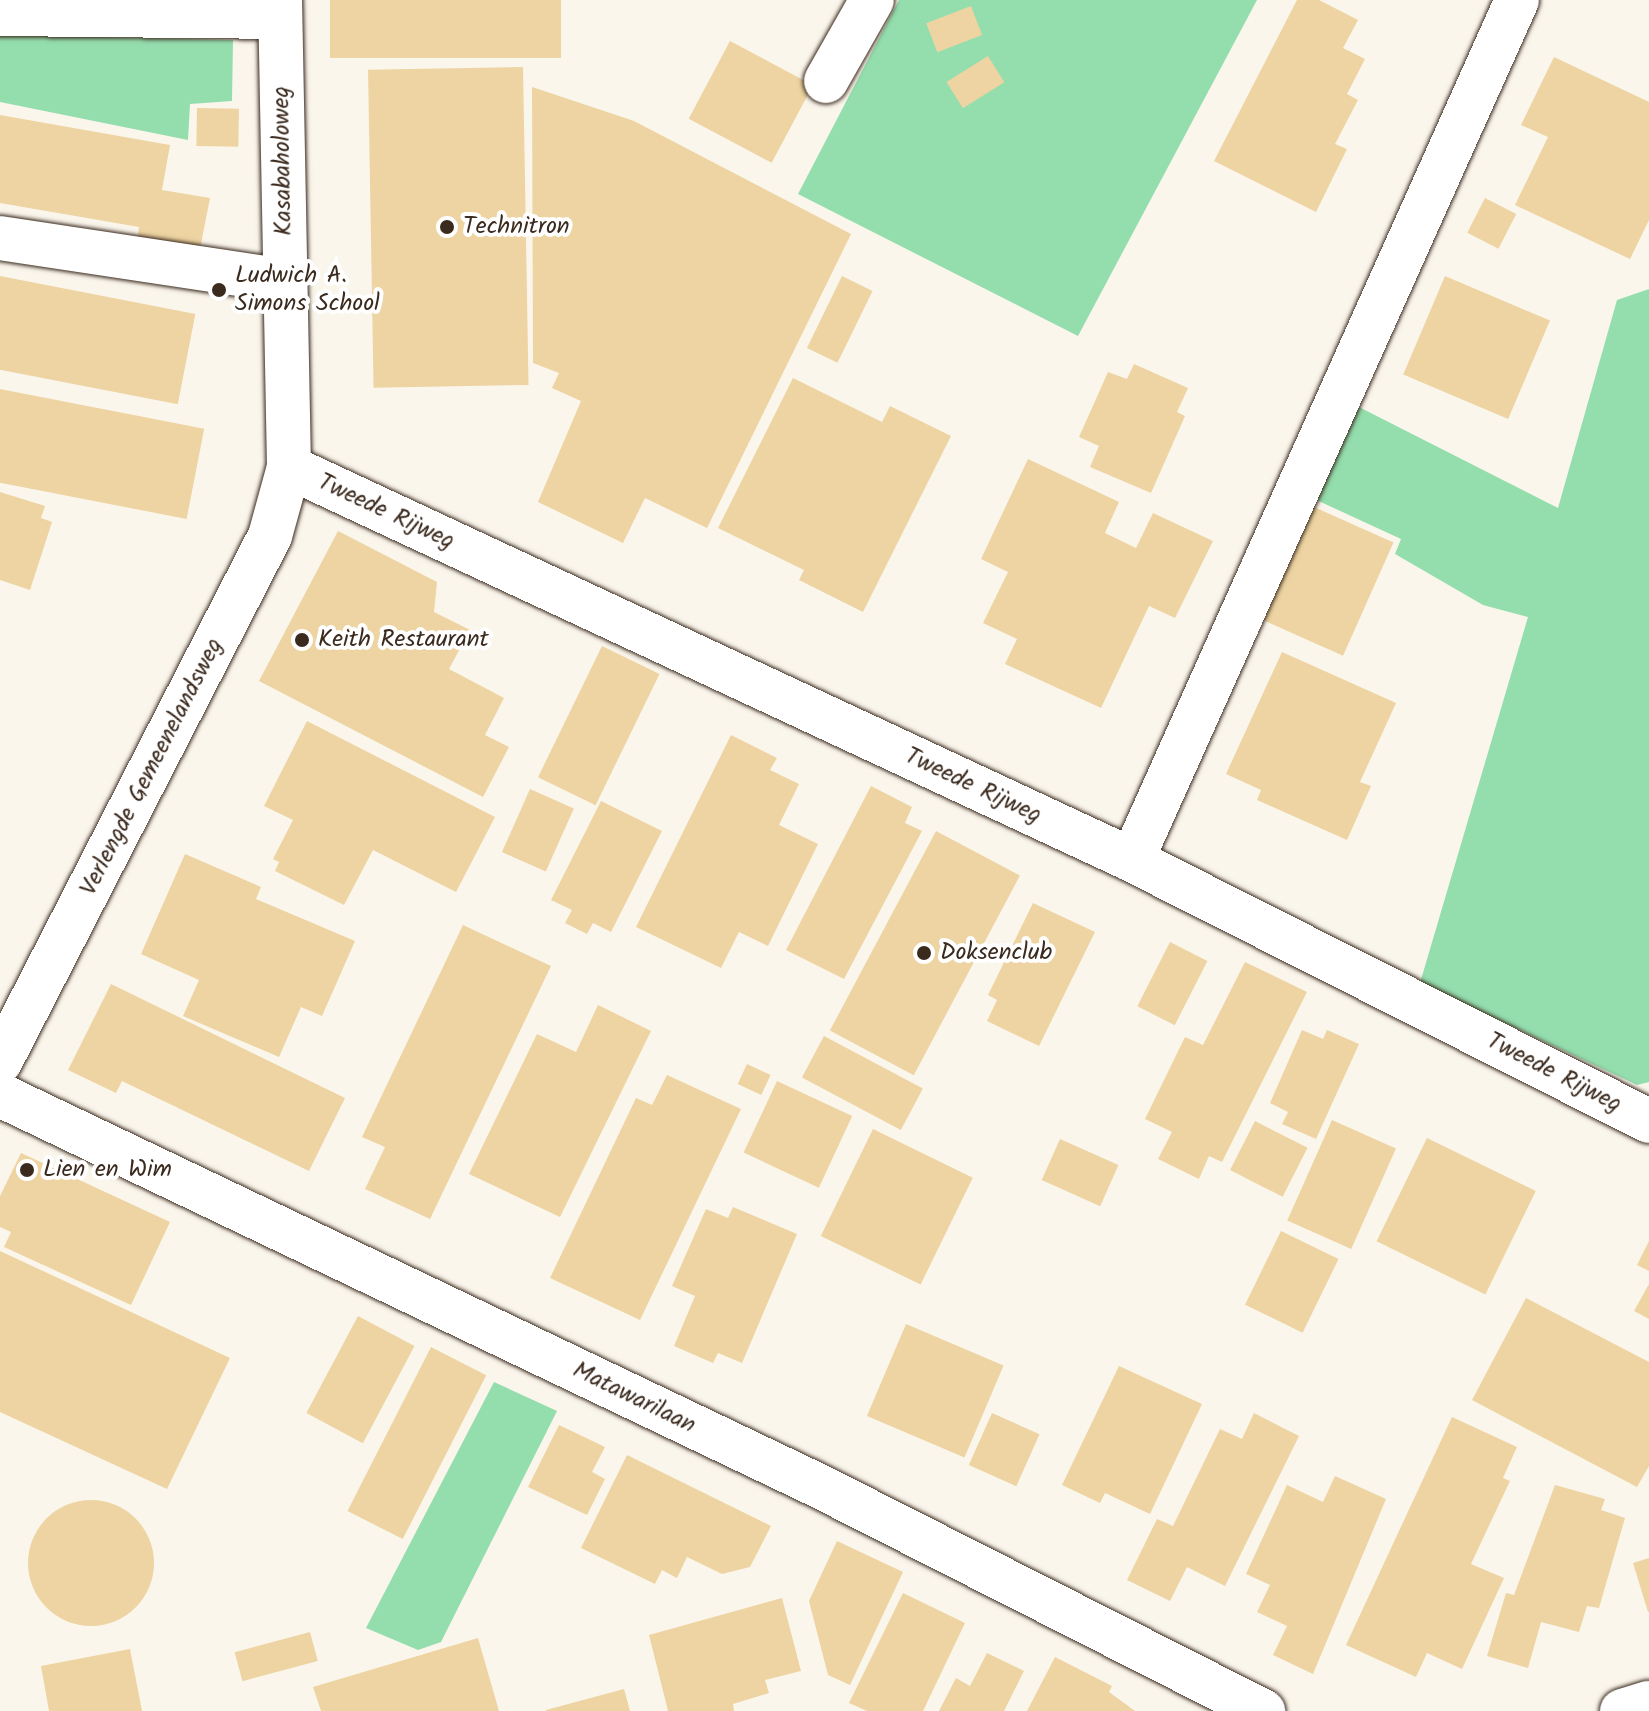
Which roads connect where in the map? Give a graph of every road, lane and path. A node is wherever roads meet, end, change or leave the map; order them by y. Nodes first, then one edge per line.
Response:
1 (872, 0) edge
2 (1517, 0) edge
3 (280, 8) edge
4 (0, 14) edge
5 (826, 81) dead end
6 (0, 238) edge
7 (285, 281) junction
8 (289, 467) junction
9 (1132, 860) junction
10 (0, 1062) edge
11 (0, 1095) edge
12 (1648, 1121) edge
13 (1649, 1703) edge
14 (1263, 1711) edge
15 (1622, 1711) edge

1 - 5 street
2 - 9 street
3 - 4 street
3 - 7 street, Kasabaholoweg
6 - 7 street
7 - 8 street, Kasabaholoweg
8 - 9 street, Tweede Rijweg
8 - 10 street, Verlengde Gemeenelandsweg
9 - 12 street, Tweede Rijweg
11 - 14 street, Matawarilaan
13 - 15 street

